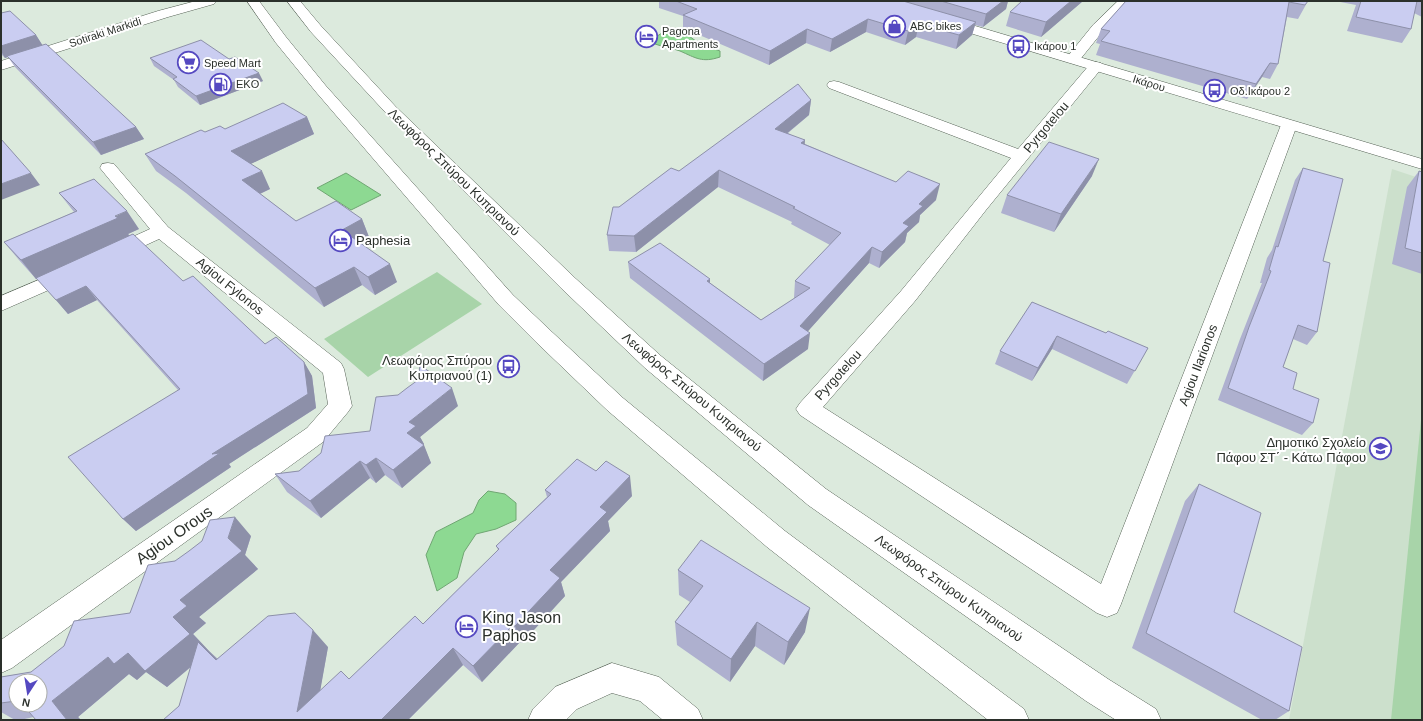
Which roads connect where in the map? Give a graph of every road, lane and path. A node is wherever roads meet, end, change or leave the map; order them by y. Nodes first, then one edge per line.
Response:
1 (176, 1) edge
2 (210, 1) edge
3 (253, 1) edge
4 (293, 1) edge
5 (1125, 1) edge
6 (935, 18) edge
7 (1, 56) edge
8 (1073, 59) junction
9 (1, 66) edge
10 (1096, 66) junction
11 (834, 85) dead end
12 (1289, 125) junction
13 (1021, 156) junction
14 (1422, 164) edge
15 (108, 168) dead end
16 (161, 231) junction
17 (1, 304) edge
18 (340, 406) joint
19 (1107, 604) joint
20 (1, 658) edge
21 (544, 720) edge
22 (687, 720) edge
23 (1013, 720) edge
24 (1144, 720) edge

1 - 7 street, Sotiraki Markidi
2 - 9 street, Sotiraki Markidi
3 - 23 street
4 - 24 street, Λεωφόρος Σπύρου Κυπριανού
5 - 8 street
6 - 8 street, Ικάρου
8 - 10 street, Ικάρου
10 - 12 street, Ικάρου
10 - 13 street, Pyrgotelou
11 - 13 street
12 - 14 street, Ικάρου
12 - 19 street, Agiou Ilarionos
13 - 19 street, Pyrgotelou
15 - 16 street, Agiou Fylonos
16 - 17 street
16 - 18 street, Agiou Fylonos
18 - 20 street, Agiou Orous
21 - 22 street

